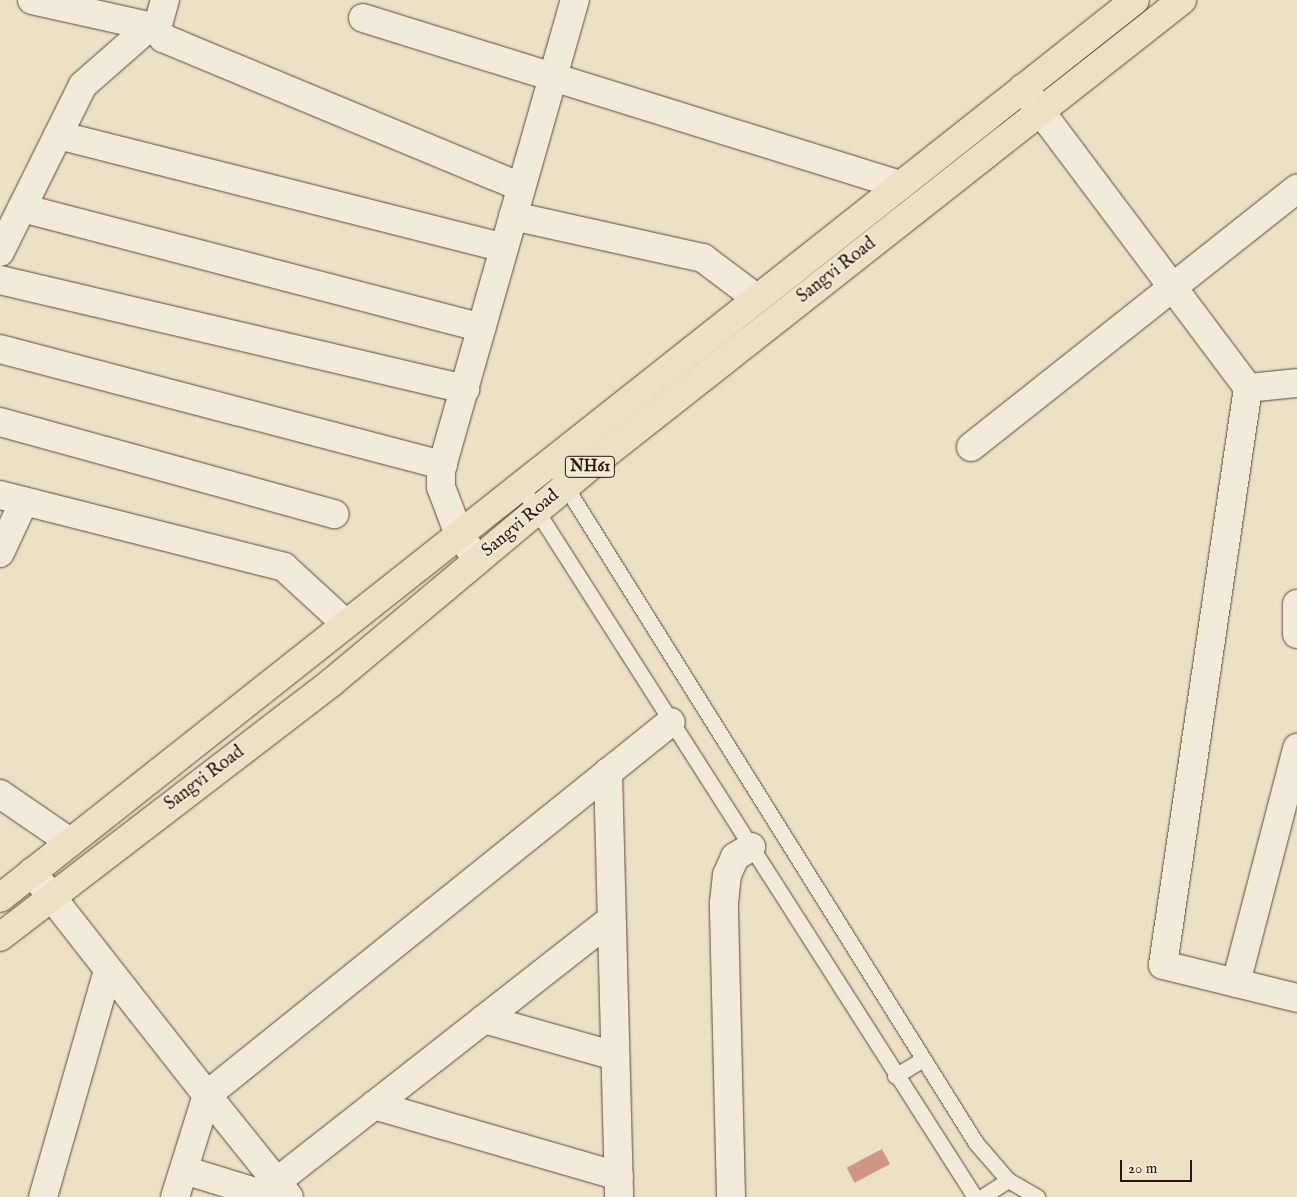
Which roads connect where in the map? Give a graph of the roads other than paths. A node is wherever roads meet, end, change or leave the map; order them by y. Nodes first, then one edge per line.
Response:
1 (32, 0) edge
2 (165, 0) edge
3 (575, 0) edge
4 (1135, 0) edge
5 (1182, 0) edge
6 (363, 18) dead end
7 (153, 28) junction
8 (552, 75) junction
9 (1024, 88) junction
10 (1042, 111) junction
11 (58, 135) junction
12 (900, 185) junction
13 (521, 187) junction
14 (1297, 189) edge
15 (22, 208) junction
16 (513, 216) junction
17 (504, 248) junction
18 (0, 252) edge
19 (0, 280) edge
20 (1173, 287) junction
21 (756, 298) junction
22 (482, 328) junction
23 (0, 348) edge
24 (1297, 383) edge
25 (1248, 388) junction
26 (465, 389) junction
27 (0, 422) edge
28 (970, 447) dead end
29 (549, 460) junction
30 (443, 465) junction
31 (520, 483) junction
32 (566, 487) junction
33 (12, 498) edge
34 (538, 511) junction
35 (335, 514) dead end
36 (458, 532) junction
37 (0, 553) edge
38 (477, 560) junction
39 (1297, 604) edge
40 (344, 623) junction
41 (1297, 634) edge
42 (671, 722) junction
43 (1297, 748) edge
44 (608, 772) junction
45 (0, 794) edge
46 (70, 842) junction
47 (751, 848) junction
48 (32, 872) junction
49 (52, 897) junction
50 (0, 898) edge
51 (610, 920) junction
52 (0, 937) edge
53 (108, 971) junction
54 (1236, 983) junction
55 (1297, 998) edge
56 (484, 1019) junction
57 (615, 1056) junction
58 (923, 1059) junction
59 (895, 1076) junction
60 (207, 1095) junction
61 (374, 1105) junction
62 (184, 1170) junction
63 (1008, 1180) junction
64 (619, 1187) edge
65 (278, 1192) edge
66 (42, 1197) edge
67 (176, 1197) edge
68 (732, 1197) edge
69 (975, 1197) edge
70 (982, 1197) edge
71 (1038, 1197) edge

1 - 7 street
2 - 7 street
3 - 8 street
4 - 9 highway, Sangvi Road / NH61
5 - 10 highway, Sangvi Road / NH61
6 - 8 street
7 - 11 street
7 - 13 street
8 - 12 street
8 - 13 street
9 - 10 street
9 - 12 highway, Sangvi Road / NH61
10 - 20 street
10 - 32 highway, Sangvi Road / NH61
11 - 15 street
11 - 17 street
12 - 21 highway, Sangvi Road / NH61
13 - 16 street
14 - 20 street
15 - 18 street
15 - 22 street
16 - 17 street
16 - 21 street
17 - 22 street
19 - 26 street
20 - 25 street
20 - 28 street
21 - 29 highway, Sangvi Road / NH61
22 - 26 street
23 - 30 street
24 - 25 street
25 - 54 street
26 - 30 street
27 - 35 street
29 - 31 highway, Sangvi Road / NH61
29 - 32 lane
30 - 36 street
31 - 34 lane
31 - 36 highway, Sangvi Road / NH61
32 - 34 highway, Sangvi Road / NH61
32 - 58 lane
33 - 37 street
33 - 40 street
34 - 38 highway, Sangvi Road / NH61
34 - 42 lane
36 - 38 street
36 - 40 highway, Sangvi Road / NH61
38 - 49 highway, Sangvi Road / NH61
39 - 41 street
40 - 46 highway, Sangvi Road / NH61
42 - 44 street
42 - 47 lane
43 - 54 street
44 - 51 street
44 - 60 street
45 - 46 street
46 - 48 highway, Sangvi Road / NH61
47 - 59 lane
47 - 68 street
48 - 49 street
48 - 50 highway, Sangvi Road / NH61
49 - 52 highway, Sangvi Road / NH61
49 - 53 street
51 - 56 street
51 - 57 street
53 - 60 street
53 - 66 street
54 - 55 street
56 - 57 street
56 - 61 street
57 - 64 street
58 - 59 lane
58 - 63 lane
59 - 69 lane
60 - 62 street
60 - 65 street
61 - 64 street
61 - 65 street
62 - 65 street
62 - 67 street
63 - 70 lane
63 - 71 lane

